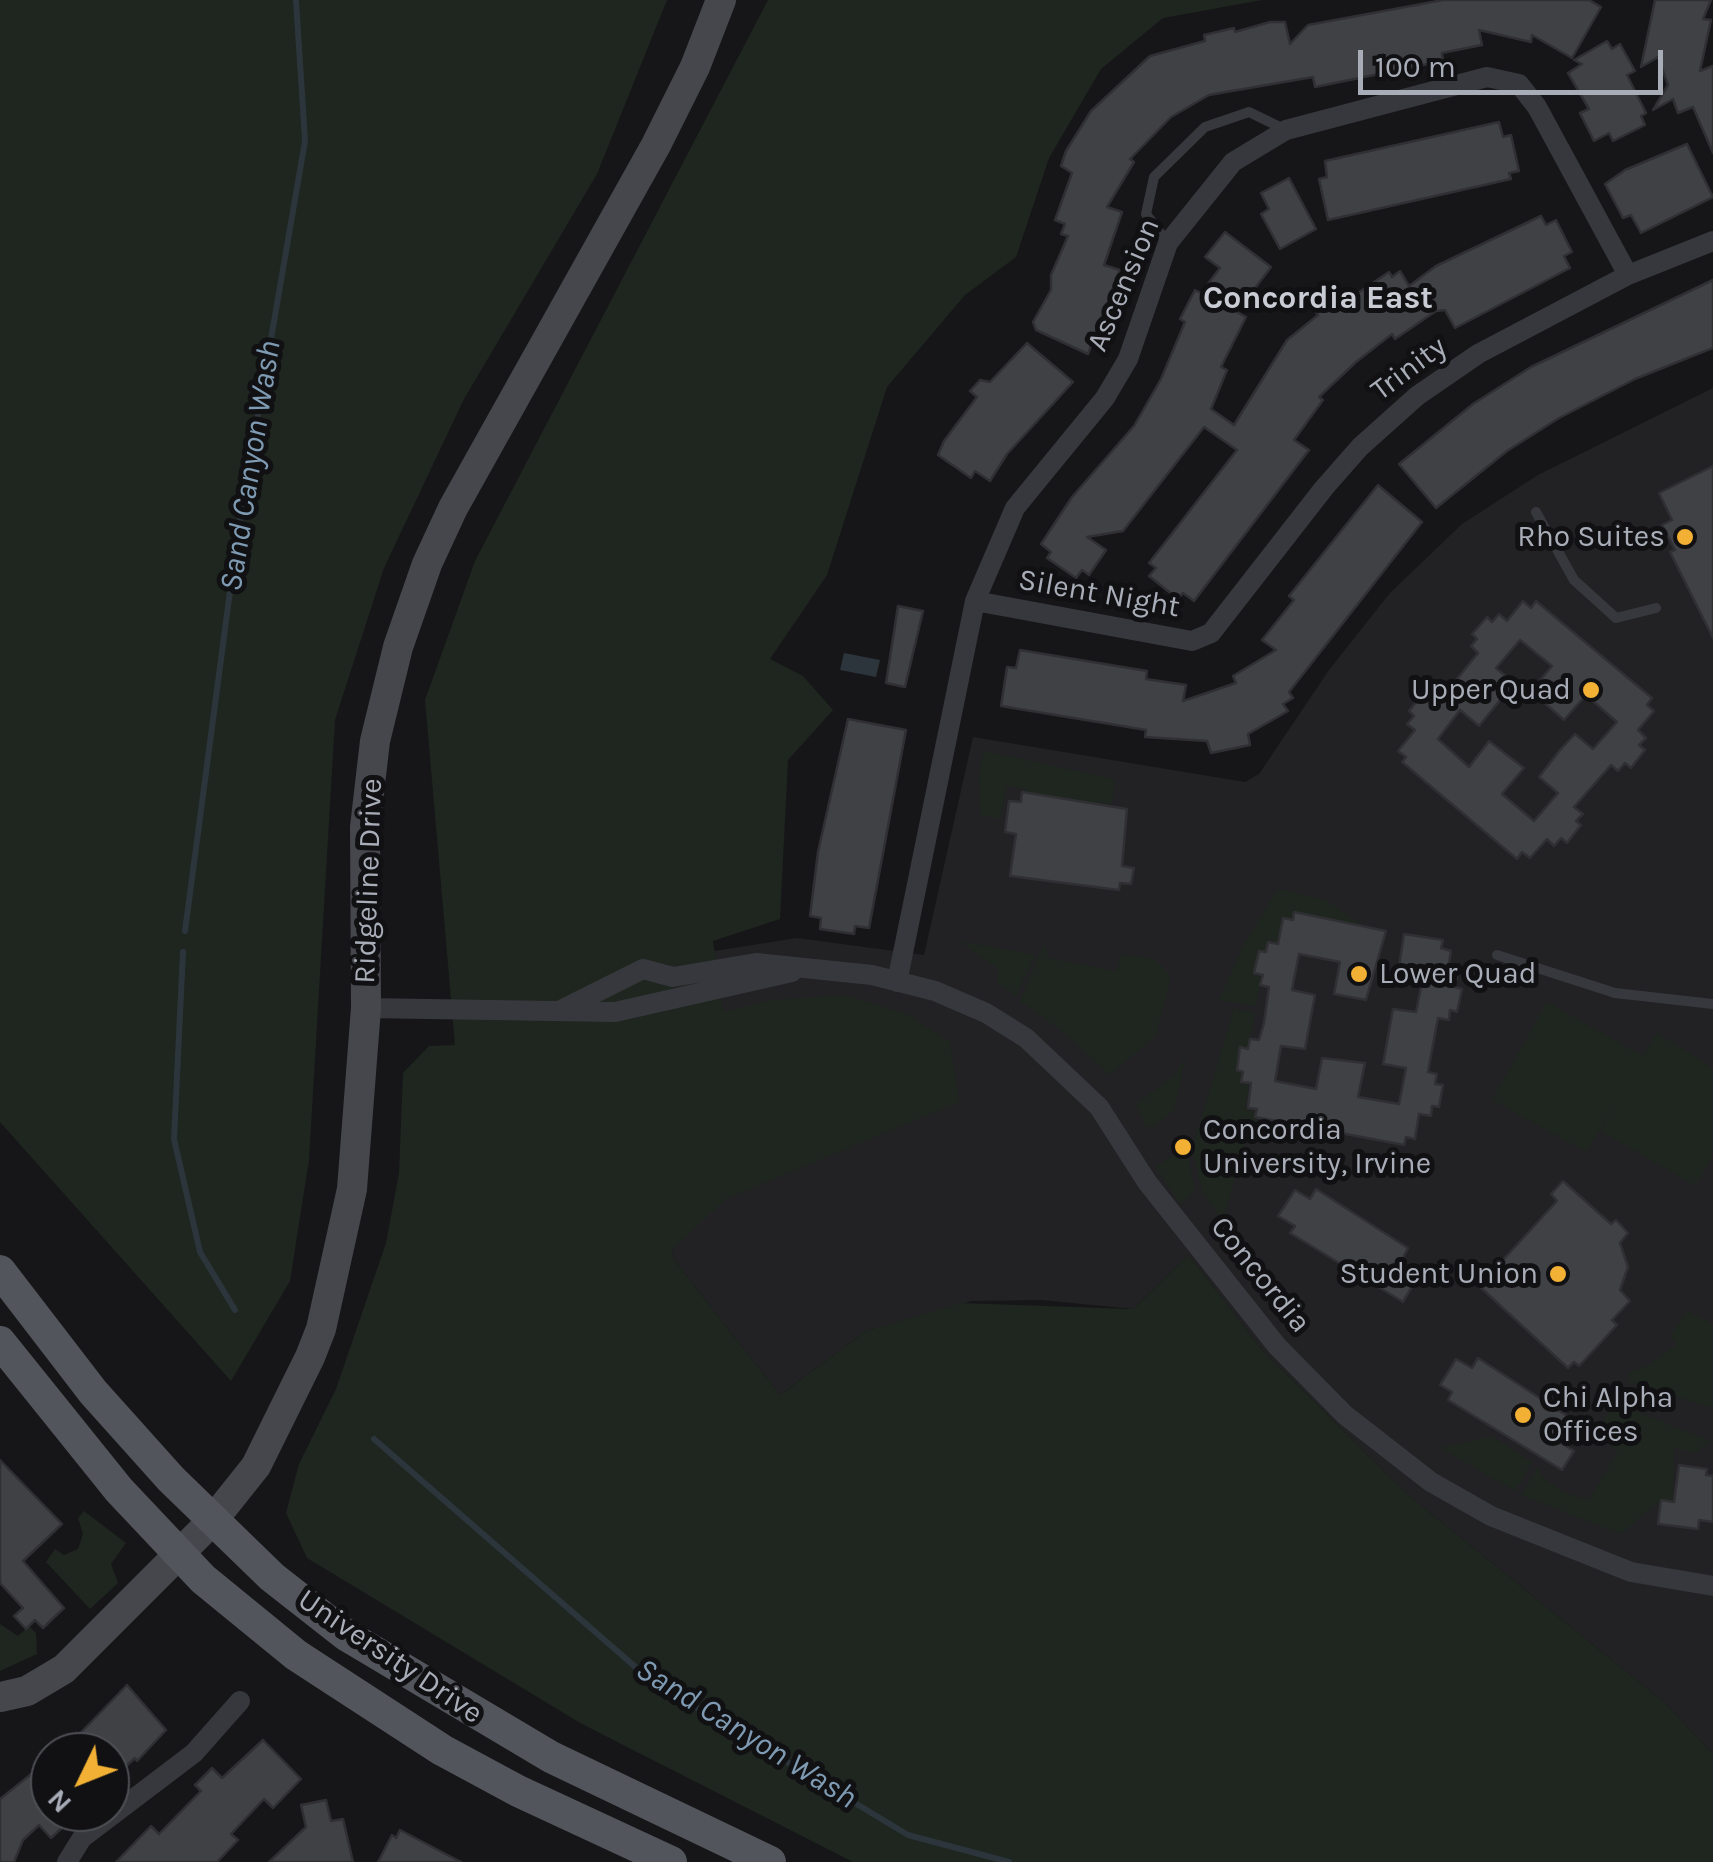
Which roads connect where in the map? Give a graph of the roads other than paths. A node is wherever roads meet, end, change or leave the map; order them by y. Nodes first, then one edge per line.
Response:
1 (721, 0) edge
2 (1286, 130) junction
3 (1713, 241) edge
4 (1168, 243) junction
5 (1628, 275) junction
6 (1536, 512) dead end
7 (976, 601) junction
8 (1656, 608) dead end
9 (1211, 633) joint
10 (1497, 955) dead end
11 (798, 970) junction
12 (898, 982) junction
13 (1713, 1004) edge
14 (366, 1008) junction
15 (563, 1009) junction
16 (0, 1271) edge
17 (0, 1342) edge
18 (213, 1520) junction
19 (180, 1554) junction
20 (1713, 1586) edge
21 (0, 1697) edge
22 (240, 1701) dead end
23 (67, 1862) edge
24 (671, 1862) edge
25 (770, 1862) edge

1 - 14 street, Ridgeline Drive
2 - 4 street, Ascension
2 - 4 lane
2 - 5 street, Ascension
3 - 5 street, Trinity
4 - 7 street, Ascension
5 - 9 street, Trinity
6 - 8 lane
7 - 9 street, Silent Night
7 - 12 street, Ascension
10 - 13 lane
11 - 12 street, Concordia
11 - 15 street, Concordia
11 - 15 street, Concordia
12 - 20 street, Concordia
14 - 15 street, Concordia
14 - 18 street, Ridgeline Drive
16 - 18 main road, University Drive
17 - 19 main road, University Drive
18 - 19 street, Ridgeline Drive
18 - 25 main road, University Drive
19 - 21 street, Ridgeline Drive
19 - 24 main road, University Drive
22 - 23 street

